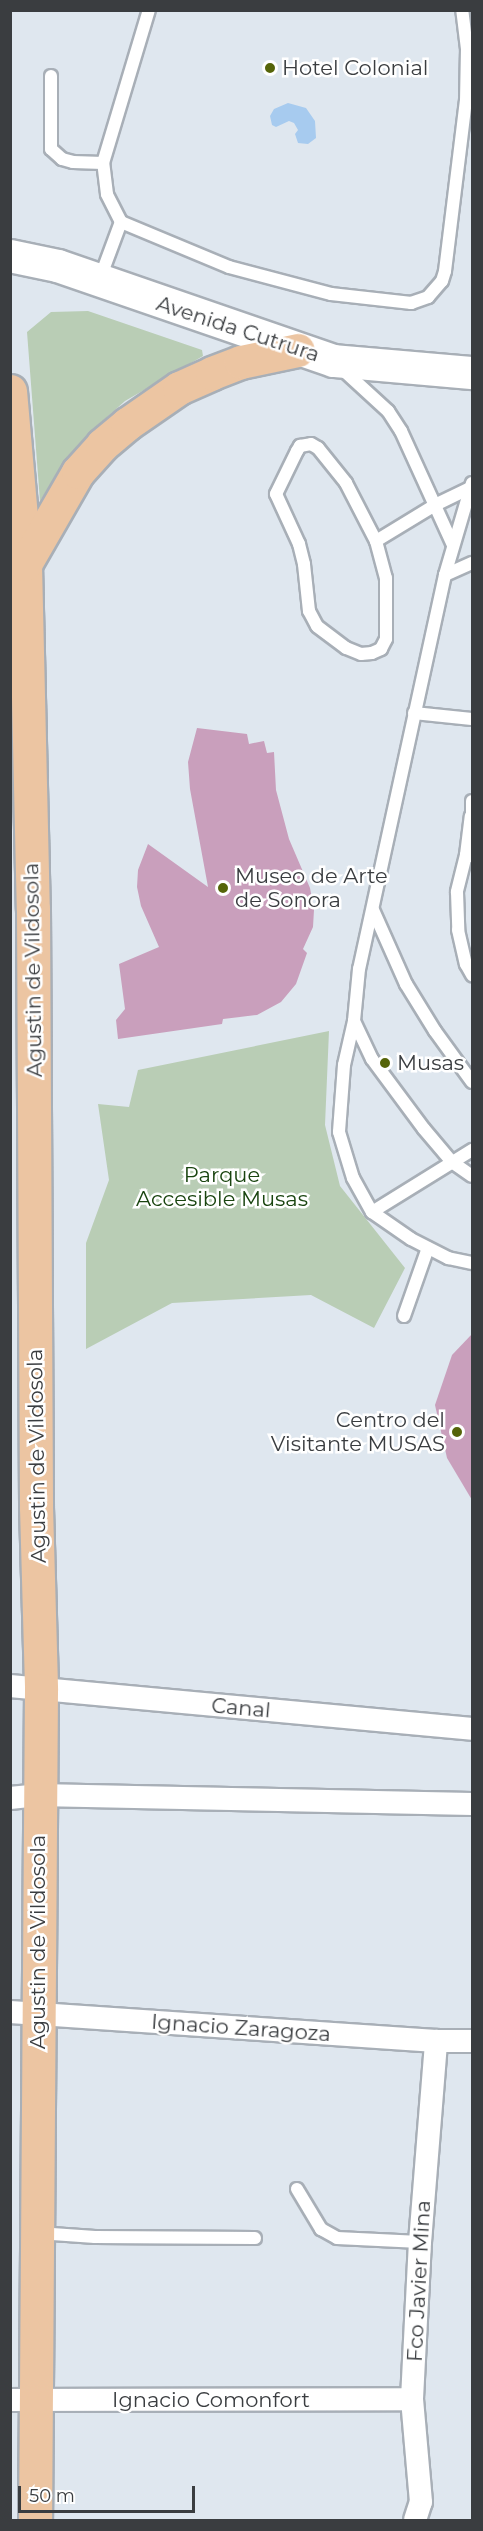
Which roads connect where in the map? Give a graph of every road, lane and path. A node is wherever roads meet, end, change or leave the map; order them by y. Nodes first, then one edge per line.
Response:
1 (149, 10) edge
2 (462, 10) edge
3 (51, 76) dead end
4 (103, 163) junction
5 (121, 222) junction
6 (10, 256) edge
7 (99, 282) junction
8 (298, 350) junction
9 (334, 361) junction
10 (472, 372) edge
11 (10, 391) edge
12 (472, 486) edge
13 (435, 505) junction
14 (376, 541) junction
15 (453, 545) junction
16 (472, 563) edge
17 (25, 564) junction
18 (445, 575) junction
19 (414, 712) junction
20 (472, 719) edge
21 (472, 801) edge
22 (472, 816) edge
23 (469, 855) edge
24 (373, 910) junction
25 (472, 975) edge
26 (354, 1021) junction
27 (472, 1082) edge
28 (472, 1150) edge
29 (452, 1162) junction
30 (472, 1176) edge
31 (372, 1212) junction
32 (428, 1248) junction
33 (472, 1263) edge
34 (404, 1316) dead end
35 (26, 1688) edge
36 (472, 1729) edge
37 (24, 1796) edge
38 (472, 1804) edge
39 (24, 2013) edge
40 (436, 2041) junction
41 (472, 2041) edge
42 (297, 2189) dead end
43 (37, 2233) junction
44 (255, 2238) dead end
45 (420, 2242) junction
46 (412, 2399) junction
47 (23, 2400) edge
48 (35, 2520) edge
49 (415, 2520) edge

1 - 4 lane
2 - 5 lane
3 - 4 lane
4 - 5 lane
5 - 7 lane
6 - 7 street, Avenida Cutrura
7 - 8 street, Avenida Cutrura
8 - 9 street, Avenida Cutrura
8 - 17 main road
9 - 10 street, Avenida Cutrura
9 - 13 lane
11 - 17 main road, Agustin de Vildosola
12 - 13 lane
12 - 15 lane
13 - 14 lane
13 - 15 lane
14 - 14 lane
15 - 18 lane
16 - 18 lane
17 - 35 main road, Agustin de Vildosola
18 - 19 lane
19 - 20 lane
19 - 24 lane
21 - 22 lane
22 - 23 lane
23 - 25 lane
24 - 26 lane
24 - 27 lane
26 - 29 lane
26 - 31 lane
28 - 29 lane
29 - 30 lane
29 - 31 lane
31 - 32 lane
32 - 33 lane
32 - 34 lane
35 - 36 street, Canal
35 - 37 main road, Agustin de Vildosola
37 - 38 street
37 - 39 main road, Agustin de Vildosola
39 - 40 street, Ignacio Zaragoza
39 - 43 main road, Agustin de Vildosola
40 - 41 street, Ignacio Zaragoza
40 - 45 street, Fco Javier Mina
42 - 45 lane
43 - 44 lane
43 - 47 main road, Agustin de Vildosola
45 - 46 street, Fco Javier Mina
46 - 47 street, Ignacio Comonfort
46 - 49 street, Fco Javier Mina
47 - 48 main road, Agustin de Vildosola

